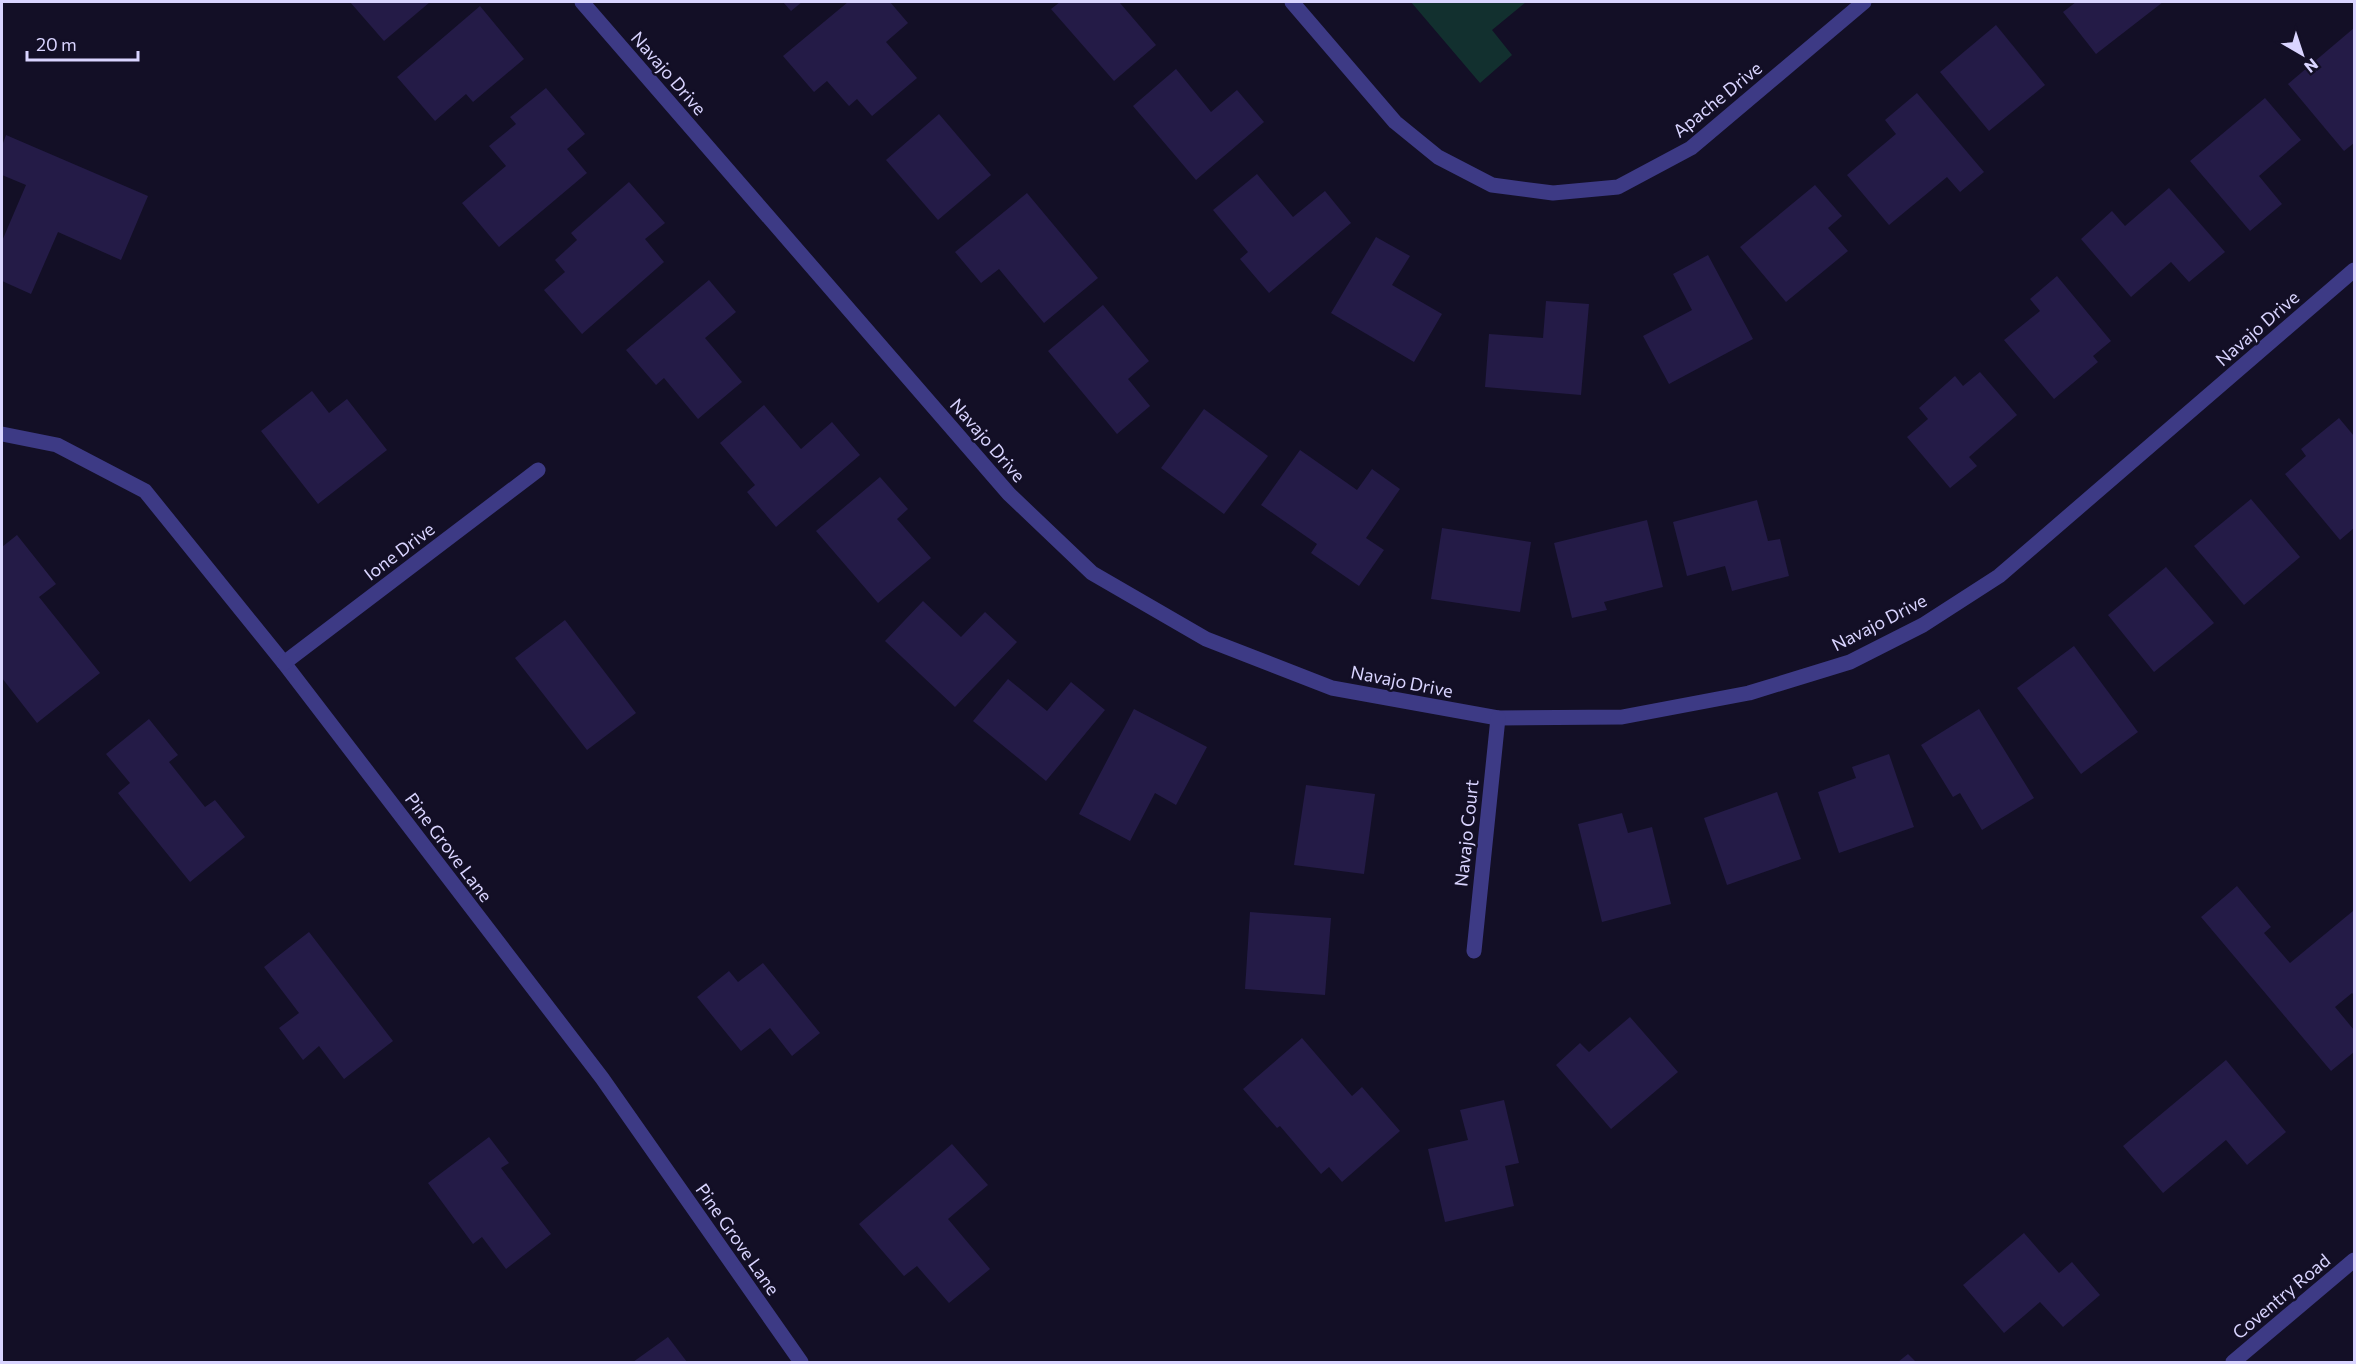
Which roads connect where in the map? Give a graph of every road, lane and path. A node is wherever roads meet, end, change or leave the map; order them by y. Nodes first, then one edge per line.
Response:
1 (582, 2) edge
2 (1292, 2) edge
3 (1864, 2) edge
4 (2355, 270) edge
5 (2, 434) edge
6 (538, 470) dead end
7 (284, 663) junction
8 (1498, 718) junction
9 (1474, 951) dead end
10 (2355, 1260) edge
11 (801, 1362) edge
12 (2233, 1362) edge

1 - 8 street, Navajo Drive
2 - 3 street, Apache Drive
4 - 8 street, Navajo Drive
5 - 7 street, Pine Grove Lane
6 - 7 street, Ione Drive
7 - 11 street, Pine Grove Lane
8 - 9 street, Navajo Court
10 - 12 street, Coventry Road

